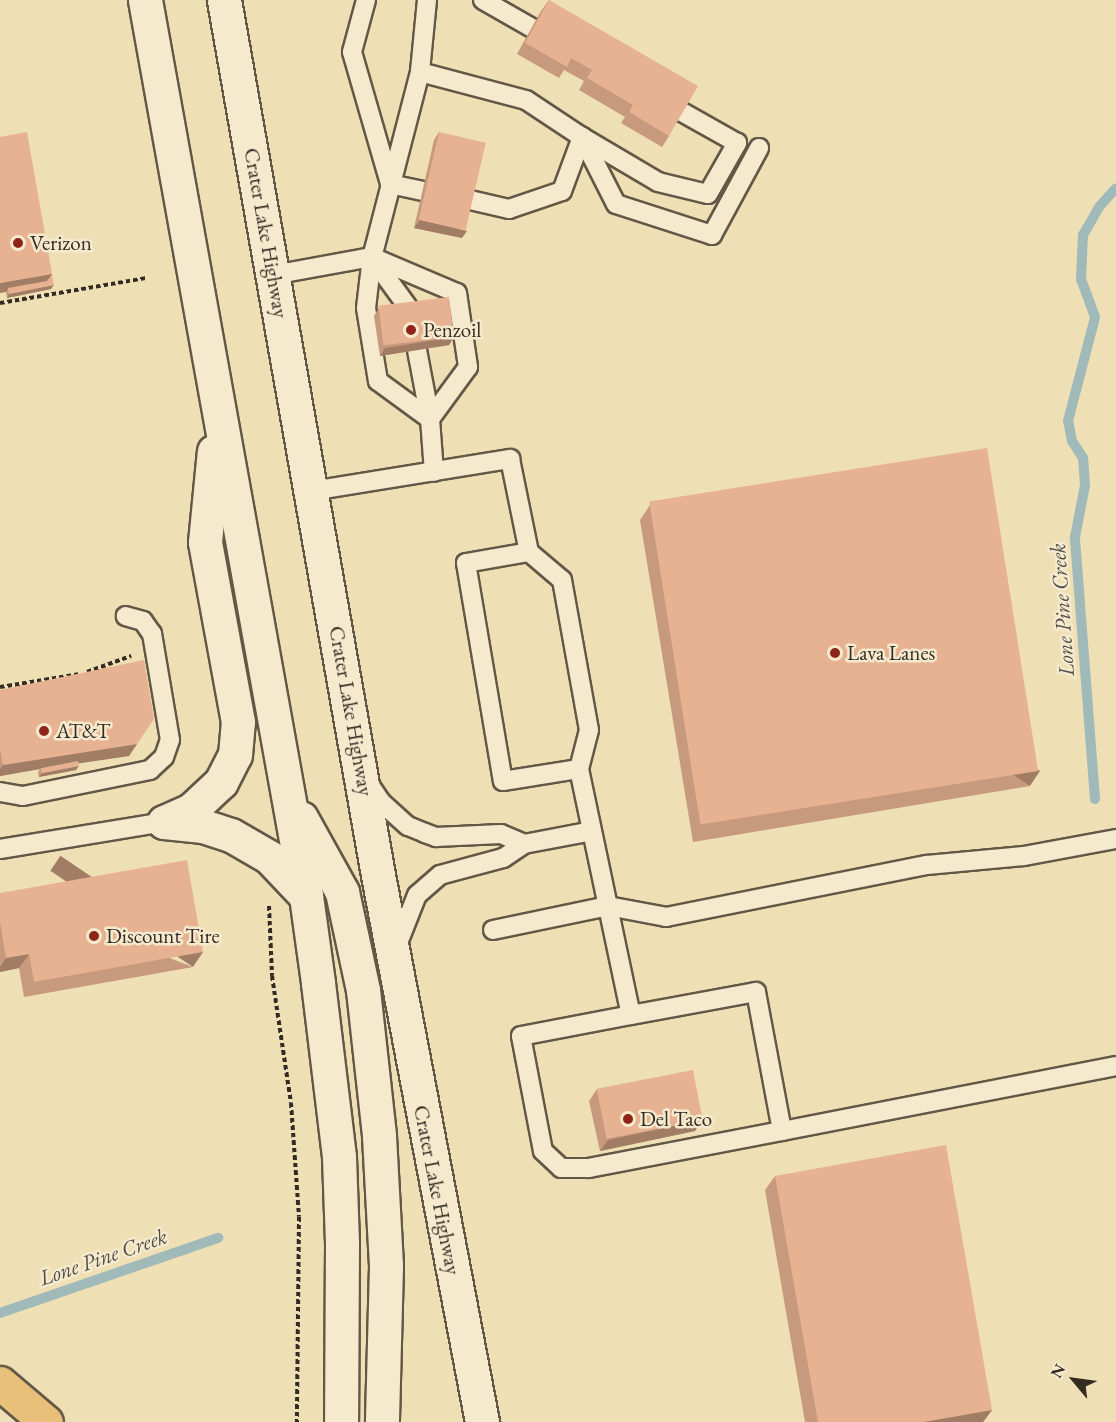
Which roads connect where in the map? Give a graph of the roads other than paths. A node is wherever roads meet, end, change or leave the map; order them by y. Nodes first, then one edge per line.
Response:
1 (224, 0) edge
2 (366, 0) edge
3 (427, 0) edge
4 (483, 0) edge
5 (145, 1) edge
6 (532, 28) edge
7 (420, 72) junction
8 (682, 112) edge
9 (582, 137) junction
10 (759, 148) dead end
11 (390, 184) junction
12 (423, 190) dead end
13 (470, 200) edge
14 (372, 257) junction
15 (273, 275) junction
16 (410, 310) edge
17 (417, 350) edge
18 (218, 411) junction
19 (430, 419) junction
20 (434, 471) junction
21 (312, 491) junction
22 (529, 552) junction
23 (126, 616) dead end
24 (579, 769) junction
25 (363, 776) junction
26 (0, 792) edge
27 (288, 796) junction
28 (164, 822) junction
29 (592, 831) junction
30 (1116, 839) edge
31 (524, 844) junction
32 (0, 849) edge
33 (306, 896) junction
34 (608, 906) junction
35 (493, 930) dead end
36 (393, 956) junction
37 (631, 1015) junction
38 (1116, 1066) edge
39 (782, 1131) junction
40 (0, 1383) edge
41 (46, 1422) edge
42 (341, 1422) edge
43 (382, 1422) edge
44 (482, 1422) edge

1 - 15 main road, Crater Lake Highway
2 - 11 lane
3 - 7 lane
4 - 6 lane
5 - 18 main road
7 - 9 lane
7 - 11 lane
8 - 9 lane
9 - 10 lane
9 - 13 lane
11 - 12 lane
11 - 14 lane
14 - 15 lane
14 - 16 lane
14 - 19 lane
14 - 19 lane
15 - 21 main road, Crater Lake Highway
17 - 19 lane
18 - 27 main road
18 - 28 main road
19 - 20 lane
20 - 21 lane
20 - 22 lane
21 - 25 main road, Crater Lake Highway
22 - 24 lane
22 - 24 lane
23 - 26 lane
24 - 29 lane
25 - 31 lane
25 - 36 main road, Crater Lake Highway
27 - 33 main road
27 - 43 main road
28 - 32 lane
28 - 33 main road
29 - 31 lane
29 - 34 lane
30 - 34 lane
31 - 36 lane
33 - 42 main road
34 - 35 lane
34 - 37 lane
36 - 44 main road, Crater Lake Highway
37 - 39 lane
37 - 39 lane
38 - 39 lane
40 - 41 highway

